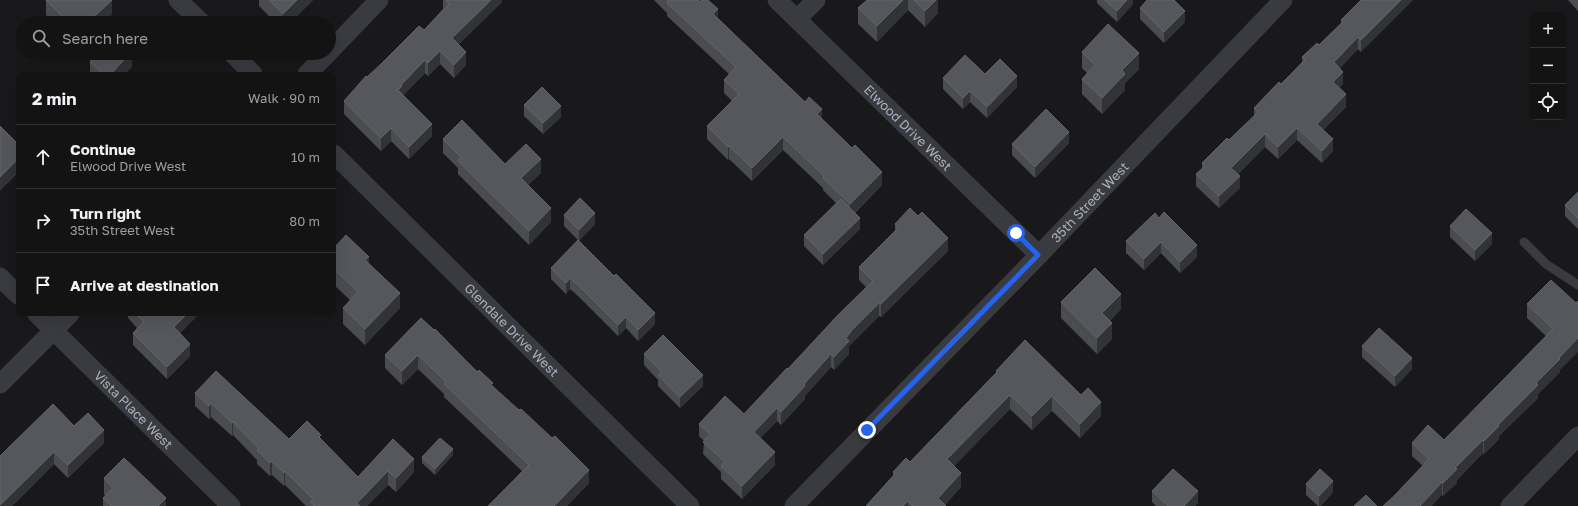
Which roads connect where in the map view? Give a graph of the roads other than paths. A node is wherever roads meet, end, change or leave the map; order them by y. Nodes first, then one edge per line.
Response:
1 (178, 0) edge
2 (379, 0) edge
3 (777, 0) edge
4 (816, 0) edge
5 (1283, 0) edge
6 (195, 16) edge
7 (797, 19) junction
8 (336, 44) edge
9 (239, 60) edge
10 (320, 60) edge
11 (251, 72) edge
12 (309, 72) edge
13 (336, 156) edge
14 (1524, 242) dead end
15 (1038, 255) junction
16 (0, 277) edge
17 (1578, 285) edge
18 (16, 293) edge
19 (39, 316) edge
20 (68, 316) edge
21 (54, 331) junction
22 (0, 384) edge
23 (1578, 436) edge
24 (231, 506) edge
25 (690, 506) edge
26 (794, 506) edge
27 (1510, 506) edge

1 - 6 street
2 - 8 street
3 - 7 street, Elwood Drive West
4 - 7 street
5 - 15 street, 35th Street West
7 - 15 street, Elwood Drive West
9 - 11 street
10 - 12 street
13 - 25 street, Glendale Drive West
14 - 17 lane
15 - 26 street, 35th Street West
16 - 18 street
19 - 21 street, Vista Place West
20 - 21 street
21 - 22 street
21 - 24 street, Vista Place West
23 - 27 street

